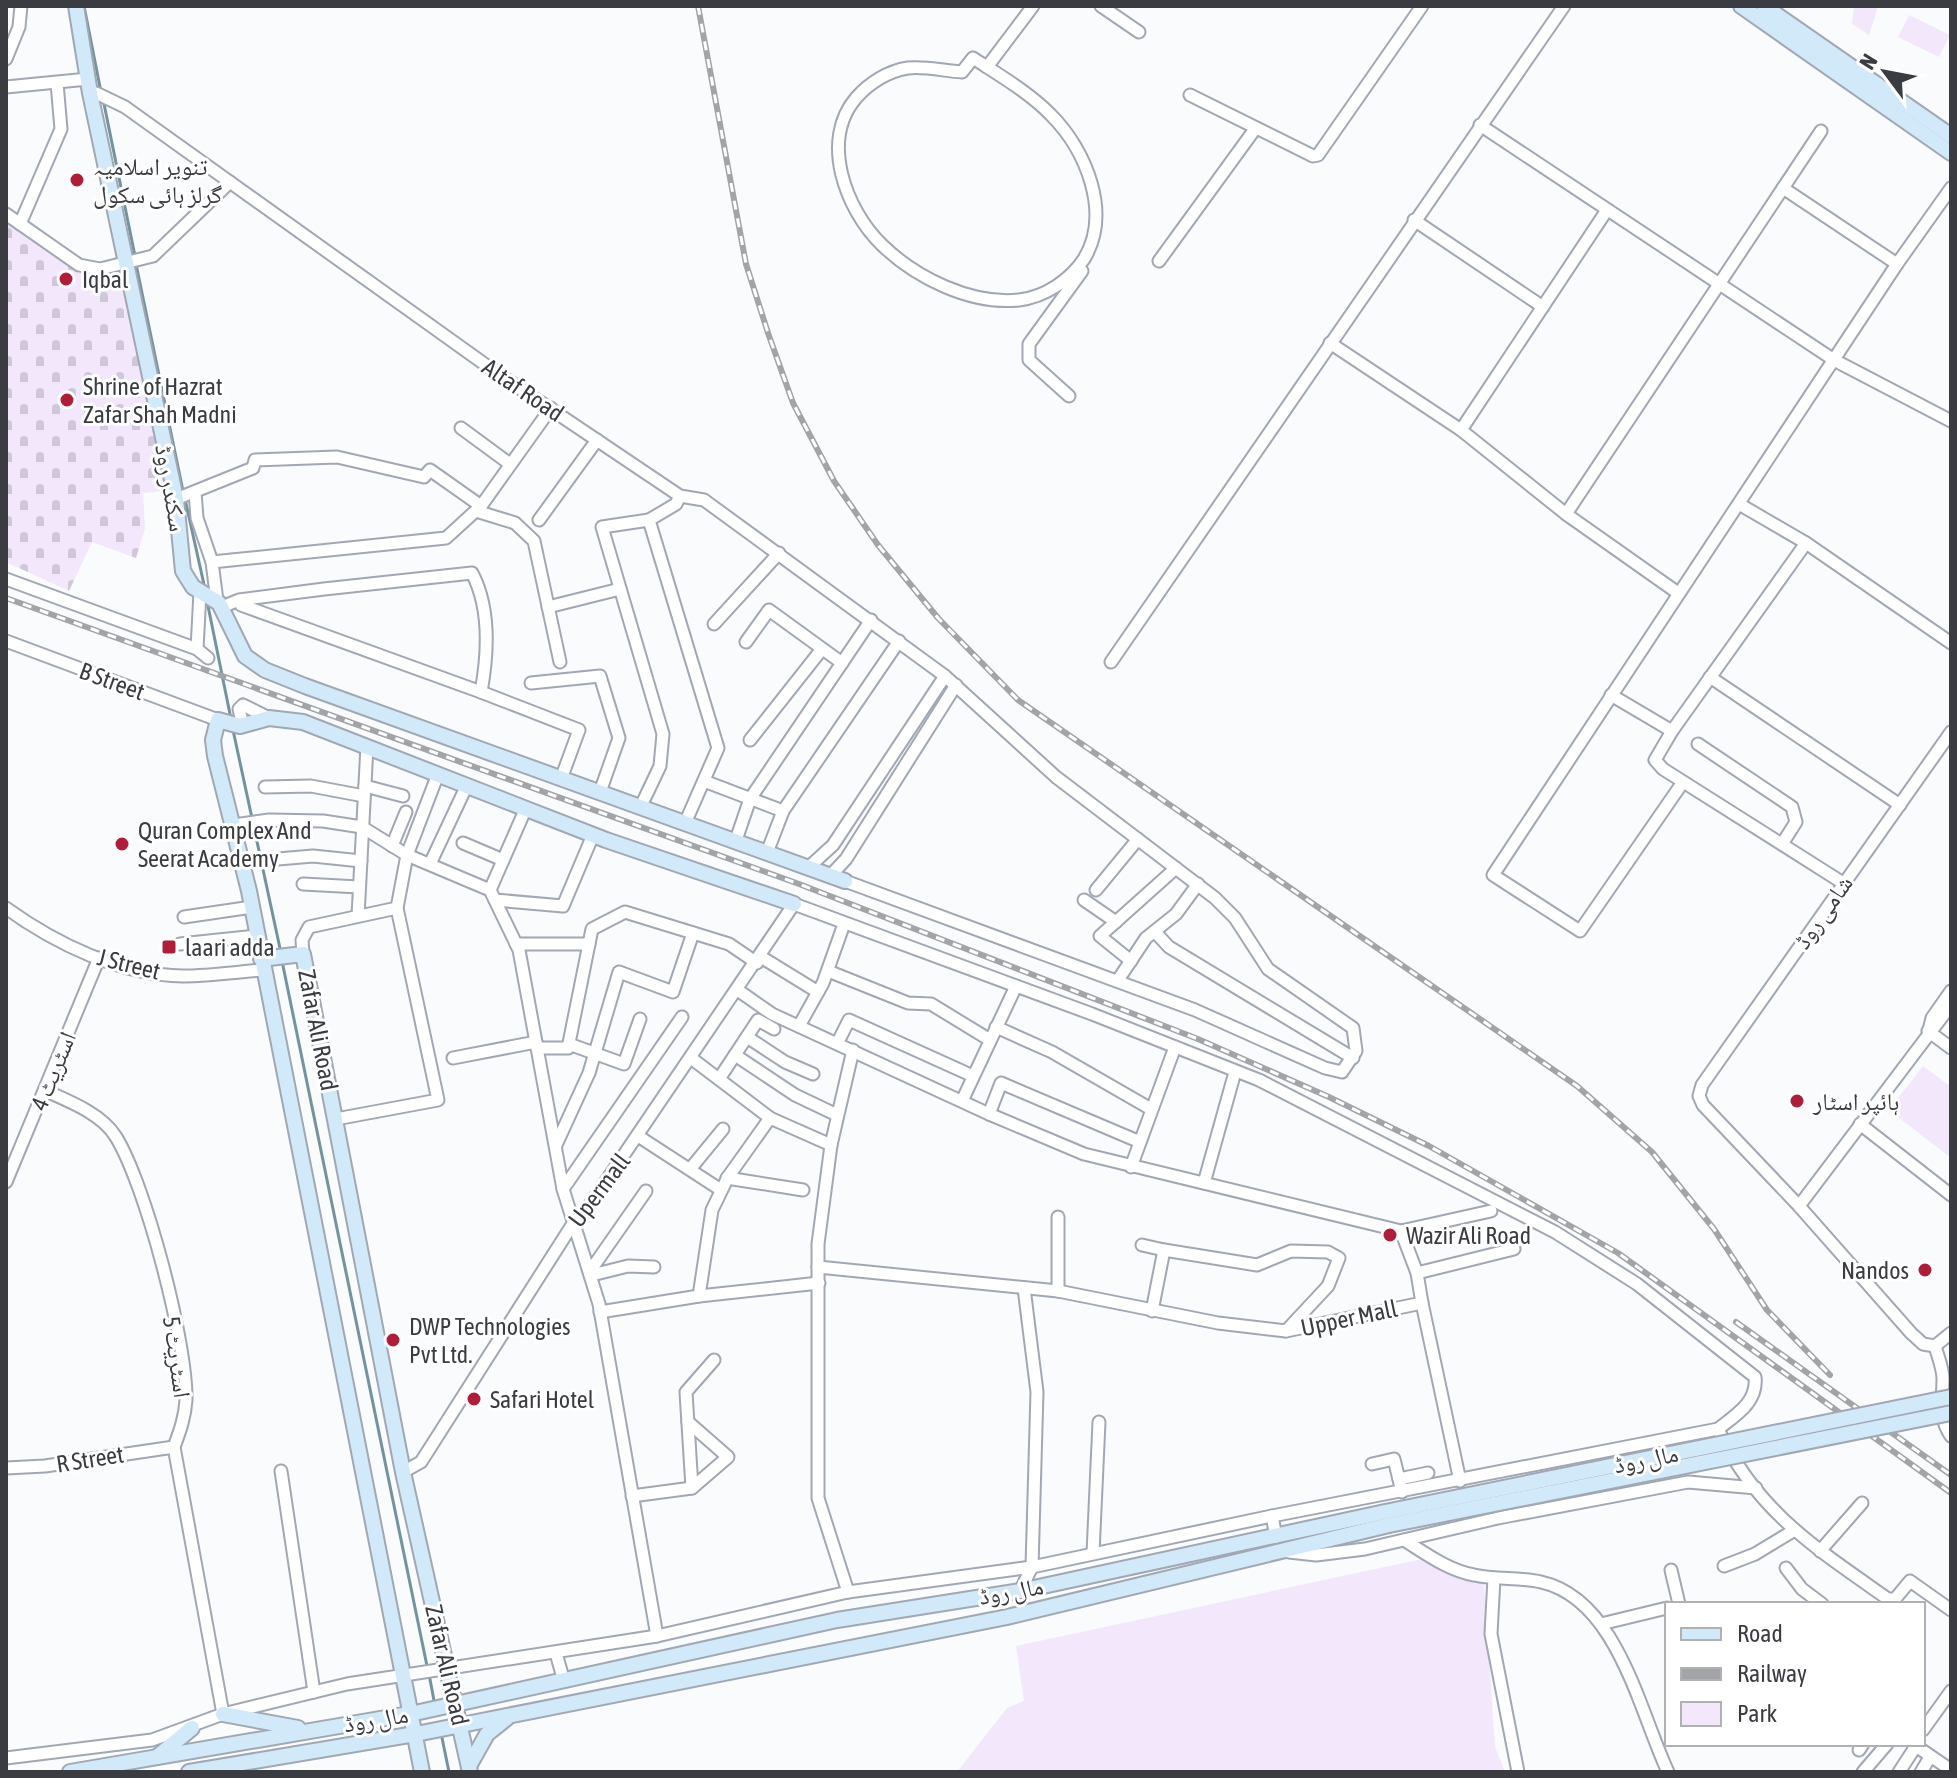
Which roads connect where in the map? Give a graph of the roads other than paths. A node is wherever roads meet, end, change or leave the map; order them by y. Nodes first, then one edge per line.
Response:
1 (21, 6) edge
2 (76, 6) edge
3 (1033, 6) edge
4 (1101, 6) edge
5 (1422, 6) edge
6 (1564, 6) edge
7 (1741, 6) edge
8 (1764, 6) edge
9 (1139, 32) dead end
10 (6, 59) edge
11 (987, 67) junction
12 (57, 83) junction
13 (6, 87) edge
14 (91, 88) junction
15 (1190, 95) dead end
16 (1480, 125) junction
17 (1255, 129) junction
18 (1821, 131) dead end
19 (1951, 136) edge
20 (1951, 153) edge
21 (230, 182) junction
22 (1783, 188) junction
23 (1951, 188) edge
24 (1607, 210) junction
25 (6, 214) edge
26 (1414, 220) junction
27 (20, 224) junction
28 (1089, 250) junction
29 (1159, 261) dead end
30 (1897, 264) junction
31 (125, 265) junction
32 (1719, 285) junction
33 (1543, 307) junction
34 (1330, 343) junction
35 (1834, 360) junction
36 (1069, 396) dead end
37 (551, 408) junction
38 (1951, 421) edge
39 (461, 428) dead end
40 (1461, 430) junction
41 (597, 440) junction
42 (510, 464) junction
43 (186, 495) junction
44 (680, 496) junction
45 (1739, 504) junction
46 (479, 509) junction
47 (1566, 514) junction
48 (539, 520) dead end
49 (649, 520) junction
50 (1806, 543) junction
51 (779, 553) junction
52 (212, 562) junction
53 (6, 579) edge
54 (620, 589) junction
55 (1678, 593) junction
56 (211, 598) junction
57 (239, 600) junction
58 (548, 607) junction
59 (871, 620) junction
60 (714, 624) dead end
61 (6, 641) edge
62 (899, 641) junction
63 (746, 642) dead end
64 (1951, 643) edge
65 (197, 649) junction
66 (822, 649) junction
67 (208, 658) dead end
68 (560, 662) dead end
69 (1111, 662) dead end
70 (842, 663) junction
71 (945, 676) junction
72 (1710, 677) junction
73 (531, 683) dead end
74 (956, 685) junction
75 (481, 692) junction
76 (1611, 695) junction
77 (232, 725) junction
78 (1672, 731) junction
79 (1951, 732) edge
80 (750, 740) dead end
81 (1698, 744) dead end
82 (367, 746) junction
83 (438, 774) junction
84 (561, 779) junction
85 (704, 781) junction
86 (1683, 782) junction
87 (467, 785) junction
88 (265, 787) dead end
89 (364, 791) junction
90 (600, 792) junction
91 (403, 796) dead end
92 (750, 799) junction
93 (1900, 805) junction
94 (641, 806) junction
95 (526, 808) junction
96 (783, 811) junction
97 (406, 812) dead end
98 (686, 821) junction
99 (241, 824) junction
100 (362, 827) junction
101 (593, 835) junction
102 (1138, 839) junction
103 (736, 840) junction
104 (463, 843) dead end
105 (1782, 844) junction
106 (392, 846) junction
107 (768, 850) junction
108 (407, 855) junction
109 (278, 859) dead end
110 (503, 860) junction
111 (361, 861) junction
112 (430, 864) junction
113 (809, 867) junction
114 (1176, 868) junction
115 (838, 878) junction
116 (1843, 883) junction
117 (303, 884) dead end
118 (1198, 884) junction
119 (359, 887) junction
120 (1096, 890) dead end
121 (492, 895) junction
122 (1084, 900) dead end
123 (794, 904) junction
124 (252, 907) junction
125 (6, 908) edge
126 (397, 908) junction
127 (358, 916) junction
128 (184, 917) dead end
129 (1116, 922) junction
130 (844, 924) junction
131 (1155, 932) junction
132 (693, 933) junction
133 (257, 936) junction
134 (180, 944) dead end
135 (516, 944) junction
136 (589, 944) junction
137 (300, 954) junction
138 (99, 958) junction
139 (759, 960) junction
140 (1131, 961) junction
141 (266, 962) junction
142 (828, 971) junction
143 (1118, 980) junction
144 (1016, 986) junction
145 (739, 991) junction
146 (1951, 991) edge
147 (818, 992) junction
148 (1951, 1005) edge
149 (682, 1017) dead end
150 (640, 1019) dead end
151 (799, 1026) junction
152 (996, 1027) junction
153 (774, 1029) dead end
154 (1928, 1031) junction
155 (747, 1037) junction
156 (990, 1040) junction
157 (838, 1042) junction
158 (569, 1044) junction
159 (537, 1045) junction
160 (1175, 1047) junction
161 (1951, 1048) edge
162 (853, 1050) junction
163 (593, 1053) junction
164 (735, 1055) junction
165 (453, 1058) dead end
166 (691, 1058) junction
167 (1353, 1058) junction
168 (1235, 1072) junction
169 (813, 1074) dead end
170 (973, 1076) junction
171 (719, 1079) junction
172 (46, 1091) junction
173 (962, 1101) junction
174 (1151, 1109) junction
175 (989, 1114) junction
176 (837, 1115) junction
177 (770, 1118) junction
178 (336, 1119) junction
179 (1860, 1124) junction
180 (723, 1129) dead end
181 (638, 1136) junction
182 (1140, 1142) junction
183 (831, 1145) junction
184 (555, 1146) junction
185 (1131, 1167) junction
186 (691, 1168) junction
187 (727, 1178) junction
188 (6, 1182) edge
189 (1204, 1183) junction
190 (563, 1189) junction
191 (721, 1190) junction
192 (803, 1190) dead end
193 (646, 1191) dead end
194 (1951, 1195) edge
195 (1799, 1206) junction
196 (1491, 1211) dead end
197 (1058, 1217) dead end
198 (574, 1222) junction
199 (1401, 1231) junction
200 (1142, 1245) dead end
201 (1514, 1249) dead end
202 (1164, 1250) junction
203 (654, 1267) dead end
204 (818, 1267) junction
205 (590, 1271) junction
206 (1417, 1273) junction
207 (819, 1283) junction
208 (1024, 1288) junction
209 (1058, 1291) junction
210 (699, 1296) junction
211 (1422, 1303) junction
212 (1152, 1311) junction
213 (600, 1312) junction
214 (1286, 1331) junction
215 (1951, 1333) edge
216 (1935, 1346) junction
217 (714, 1360) dead end
218 (1951, 1397) edge
219 (1951, 1413) edge
220 (688, 1422) junction
221 (1099, 1422) dead end
222 (1718, 1429) junction
223 (1951, 1436) edge
224 (174, 1447) junction
225 (1372, 1464) dead end
226 (6, 1468) edge
227 (281, 1471) dead end
228 (403, 1472) junction
229 (1428, 1473) dead end
230 (1399, 1479) junction
231 (1460, 1481) junction
232 (692, 1488) junction
233 (1756, 1488) junction
234 (1402, 1492) junction
235 (632, 1496) junction
236 (1862, 1503) dead end
237 (1272, 1516) junction
238 (1387, 1518) junction
239 (1793, 1531) junction
240 (1276, 1537) junction
241 (1404, 1540) junction
242 (1820, 1551) junction
243 (1289, 1552) junction
244 (1093, 1553) junction
245 (1724, 1566) dead end
246 (1032, 1567) junction
247 (1786, 1568) dead end
248 (1671, 1570) dead end
249 (1494, 1578) junction
250 (1049, 1585) junction
251 (1020, 1591) junction
252 (848, 1592) junction
253 (1679, 1602) edge
254 (1815, 1602) edge
255 (1665, 1608) edge
256 (1951, 1610) edge
257 (1601, 1624) junction
258 (657, 1636) junction
259 (556, 1653) junction
260 (444, 1668) junction
261 (405, 1676) junction
262 (563, 1678) junction
263 (1951, 1691) edge
264 (314, 1692) junction
265 (451, 1704) junction
266 (223, 1714) junction
267 (412, 1714) junction
268 (510, 1715) junction
269 (455, 1725) junction
270 (1925, 1727) edge
271 (192, 1728) junction
272 (305, 1729) junction
273 (418, 1734) junction
274 (384, 1739) junction
275 (1885, 1746) edge
276 (1914, 1746) edge
277 (1916, 1746) edge
278 (157, 1757) junction
279 (1930, 1757) junction
280 (6, 1758) edge
281 (421, 1766) edge
282 (470, 1769) edge
283 (1951, 1770) edge
284 (70, 1772) edge
285 (189, 1772) edge
286 (1518, 1772) edge
287 (1668, 1772) edge
288 (1863, 1772) edge
289 (1899, 1772) edge
290 (1921, 1772) edge

1 - 10 street
2 - 14 main road, سکندر روڈ
3 - 11 street
4 - 9 street
5 - 17 street
6 - 16 street
7 - 20 main road
8 - 19 main road
11 - 28 street
11 - 28 street
12 - 13 street
12 - 14 street
12 - 27 street
14 - 21 street, Altaf Road
14 - 31 main road, سکندر روڈ
15 - 17 street
16 - 24 street
16 - 26 street
17 - 29 street
18 - 22 street
21 - 31 street
21 - 37 street, Altaf Road
22 - 30 street
22 - 32 street
23 - 30 street
24 - 32 street
24 - 33 street
25 - 27 street
26 - 33 street
26 - 34 street
27 - 31 street
28 - 36 street
30 - 35 street
31 - 43 main road, سکندر روڈ
32 - 35 street
32 - 47 street
33 - 40 street
34 - 40 street
34 - 69 street
35 - 38 street
35 - 45 street
37 - 41 street, Altaf Road
37 - 42 street
39 - 42 street
40 - 47 street
41 - 44 street, Altaf Road
41 - 48 street
42 - 46 street
43 - 46 street
43 - 52 street
43 - 56 main road, سکندر روڈ
44 - 49 street
44 - 51 street, Altaf Road
45 - 50 street
45 - 55 street
46 - 52 street
46 - 58 street
47 - 55 street
49 - 54 street
49 - 85 street
50 - 64 street
50 - 72 street
51 - 59 street, Altaf Road
51 - 60 street
52 - 56 street
53 - 65 street
54 - 58 street
54 - 94 street
55 - 76 street
56 - 57 street
56 - 65 street
56 - 84 main road, سکندر روڈ
57 - 75 street
57 - 75 street
58 - 68 street
59 - 62 street, Altaf Road
59 - 70 street
61 - 77 street, B Street
62 - 71 street, Altaf Road
62 - 96 street
63 - 66 street
65 - 67 street
66 - 70 street
66 - 80 street
70 - 92 street
71 - 74 street, Altaf Road
71 - 113 street
72 - 78 street
72 - 93 street
73 - 90 street
74 - 102 street, Altaf Road
74 - 115 street
75 - 84 street
76 - 78 street
76 - 86 street
77 - 82 main road
77 - 99 main road
78 - 86 street
79 - 93 street, شامی روڈ
81 - 105 street
82 - 83 main road
82 - 89 street
83 - 87 main road
83 - 108 street
84 - 90 main road, سکندر روڈ
85 - 92 street
85 - 98 street
86 - 105 street
87 - 95 main road
87 - 112 street
88 - 89 street
89 - 91 street
89 - 100 street
90 - 94 main road, سکندر روڈ
92 - 96 street
92 - 103 street
93 - 116 street, شامی روڈ
94 - 98 main road, سکندر روڈ
95 - 101 main road
95 - 110 street
96 - 107 street
97 - 106 street
98 - 103 main road, سکندر روڈ
99 - 100 street
99 - 124 main road
100 - 106 street
100 - 111 street
101 - 121 street
101 - 123 main road
102 - 114 street, Altaf Road
102 - 120 street
103 - 107 main road, سکندر روڈ
104 - 110 street
105 - 116 street
106 - 108 street
107 - 113 main road, سکندر روڈ
108 - 112 street
108 - 126 street
109 - 111 street
110 - 121 street
111 - 119 street
112 - 121 street
113 - 115 main road, سکندر روڈ
114 - 118 street, Altaf Road
114 - 129 street
115 - 143 street
116 - 195 street, شامی روڈ
117 - 119 street
118 - 131 street
118 - 167 street, Altaf Road
119 - 127 street
121 - 135 street
122 - 129 street
123 - 130 street
123 - 139 street, Upermall
124 - 128 street
124 - 133 main road
125 - 138 street, J Street
126 - 127 street
126 - 178 street
127 - 137 street
129 - 140 street
130 - 142 street
130 - 144 street
131 - 140 street
131 - 167 street
132 - 136 street
132 - 139 street
132 - 163 street
133 - 134 street
133 - 141 main road
135 - 136 street
135 - 159 street
136 - 158 street
137 - 141 main road, Zafar Ali Road
137 - 178 main road, Zafar Ali Road
138 - 141 street, J Street
138 - 172 street, اسٹریٹ 4
139 - 145 street, Upermall
139 - 147 street
140 - 143 street
141 - 261 main road, Zafar Ali Road
142 - 147 street
142 - 156 street
143 - 167 street
144 - 152 street
144 - 160 street
145 - 151 street
145 - 166 street, Upermall
146 - 154 street
147 - 151 street
148 - 154 street
149 - 190 street
150 - 163 street
151 - 157 street
152 - 156 street
152 - 174 street
153 - 155 street
154 - 161 street
154 - 179 street
155 - 164 street
155 - 169 street
156 - 170 street
157 - 162 street
157 - 170 street
158 - 159 street
158 - 163 street
159 - 165 street
159 - 184 street
160 - 168 street
160 - 174 street
162 - 173 street
162 - 176 street
163 - 184 street
164 - 171 street
164 - 176 street
166 - 171 street
166 - 181 street, Upermall
168 - 189 street
168 - 222 street
170 - 173 street
171 - 177 street
172 - 188 street, اسٹریٹ 4
172 - 224 street, اسٹریٹ 5
173 - 175 street
174 - 182 street
175 - 182 street
175 - 185 street
176 - 183 street
177 - 183 street
177 - 187 street
178 - 228 main road, Zafar Ali Road
179 - 194 street
179 - 195 street
180 - 186 street
181 - 186 street
181 - 198 street, Upermall
182 - 185 street
183 - 204 street
184 - 190 street
185 - 189 street
186 - 191 street
187 - 191 street
187 - 192 street
189 - 199 street
190 - 198 street
191 - 210 street
193 - 205 street
195 - 216 street
196 - 199 street
197 - 209 street
198 - 205 street
198 - 228 street, Upermall
199 - 206 street, Upper Mall
200 - 202 street
201 - 206 street
202 - 212 street
202 - 214 street
203 - 205 street
204 - 207 street
204 - 208 street, Upper Mall
205 - 213 street
206 - 211 street, Upper Mall
207 - 210 street
207 - 252 street
208 - 209 street, Upper Mall
208 - 246 street
209 - 212 street, Upper Mall
210 - 213 street
211 - 214 street, Upper Mall
211 - 231 street
212 - 214 street, Upper Mall
213 - 235 street
215 - 216 street
216 - 223 street
217 - 220 street
218 - 238 main road, مال روڈ, bridge
219 - 238 main road, مال روڈ, bridge
220 - 232 street
220 - 232 street
221 - 244 street
222 - 231 street
222 - 233 street
224 - 226 street, R Street
224 - 266 street, اسٹریٹ 5
225 - 230 street
227 - 264 street
228 - 260 main road, Zafar Ali Road
229 - 230 street
230 - 234 street
231 - 234 street
232 - 235 street
233 - 239 street
233 - 241 street
234 - 237 street
235 - 258 street
236 - 242 street
237 - 240 street
237 - 244 street
238 - 240 main road, مال روڈ
238 - 243 main road, مال روڈ
239 - 242 street
239 - 245 street
240 - 250 main road, مال روڈ
241 - 243 street
241 - 249 street
242 - 256 street
243 - 268 main road, مال روڈ
244 - 246 street
246 - 250 street
246 - 251 street
246 - 252 street
247 - 254 street
248 - 253 street
249 - 257 street
249 - 286 street
250 - 251 main road, مال روڈ
251 - 262 main road, مال روڈ
252 - 258 street
255 - 257 street
257 - 287 street
258 - 259 street
259 - 260 street
259 - 262 street
260 - 261 street
260 - 265 main road, Zafar Ali Road
261 - 264 street
261 - 267 main road, Zafar Ali Road
262 - 265 main road, مال روڈ
263 - 270 street
264 - 266 street
265 - 267 main road, مال روڈ
265 - 269 main road, Zafar Ali Road
266 - 271 street
266 - 272 main road
267 - 272 main road, مال روڈ
267 - 273 main road, Zafar Ali Road
268 - 269 main road, مال روڈ
268 - 282 main road
269 - 273 main road, مال روڈ
269 - 282 main road, Zafar Ali Road
271 - 278 main road
271 - 280 street
272 - 278 main road, مال روڈ
273 - 274 main road, مال روڈ
273 - 281 main road, Zafar Ali Road
274 - 281 main road
274 - 285 main road, مال روڈ
275 - 288 street
276 - 289 street
277 - 279 street
278 - 284 main road, مال روڈ
279 - 283 street
279 - 290 street

